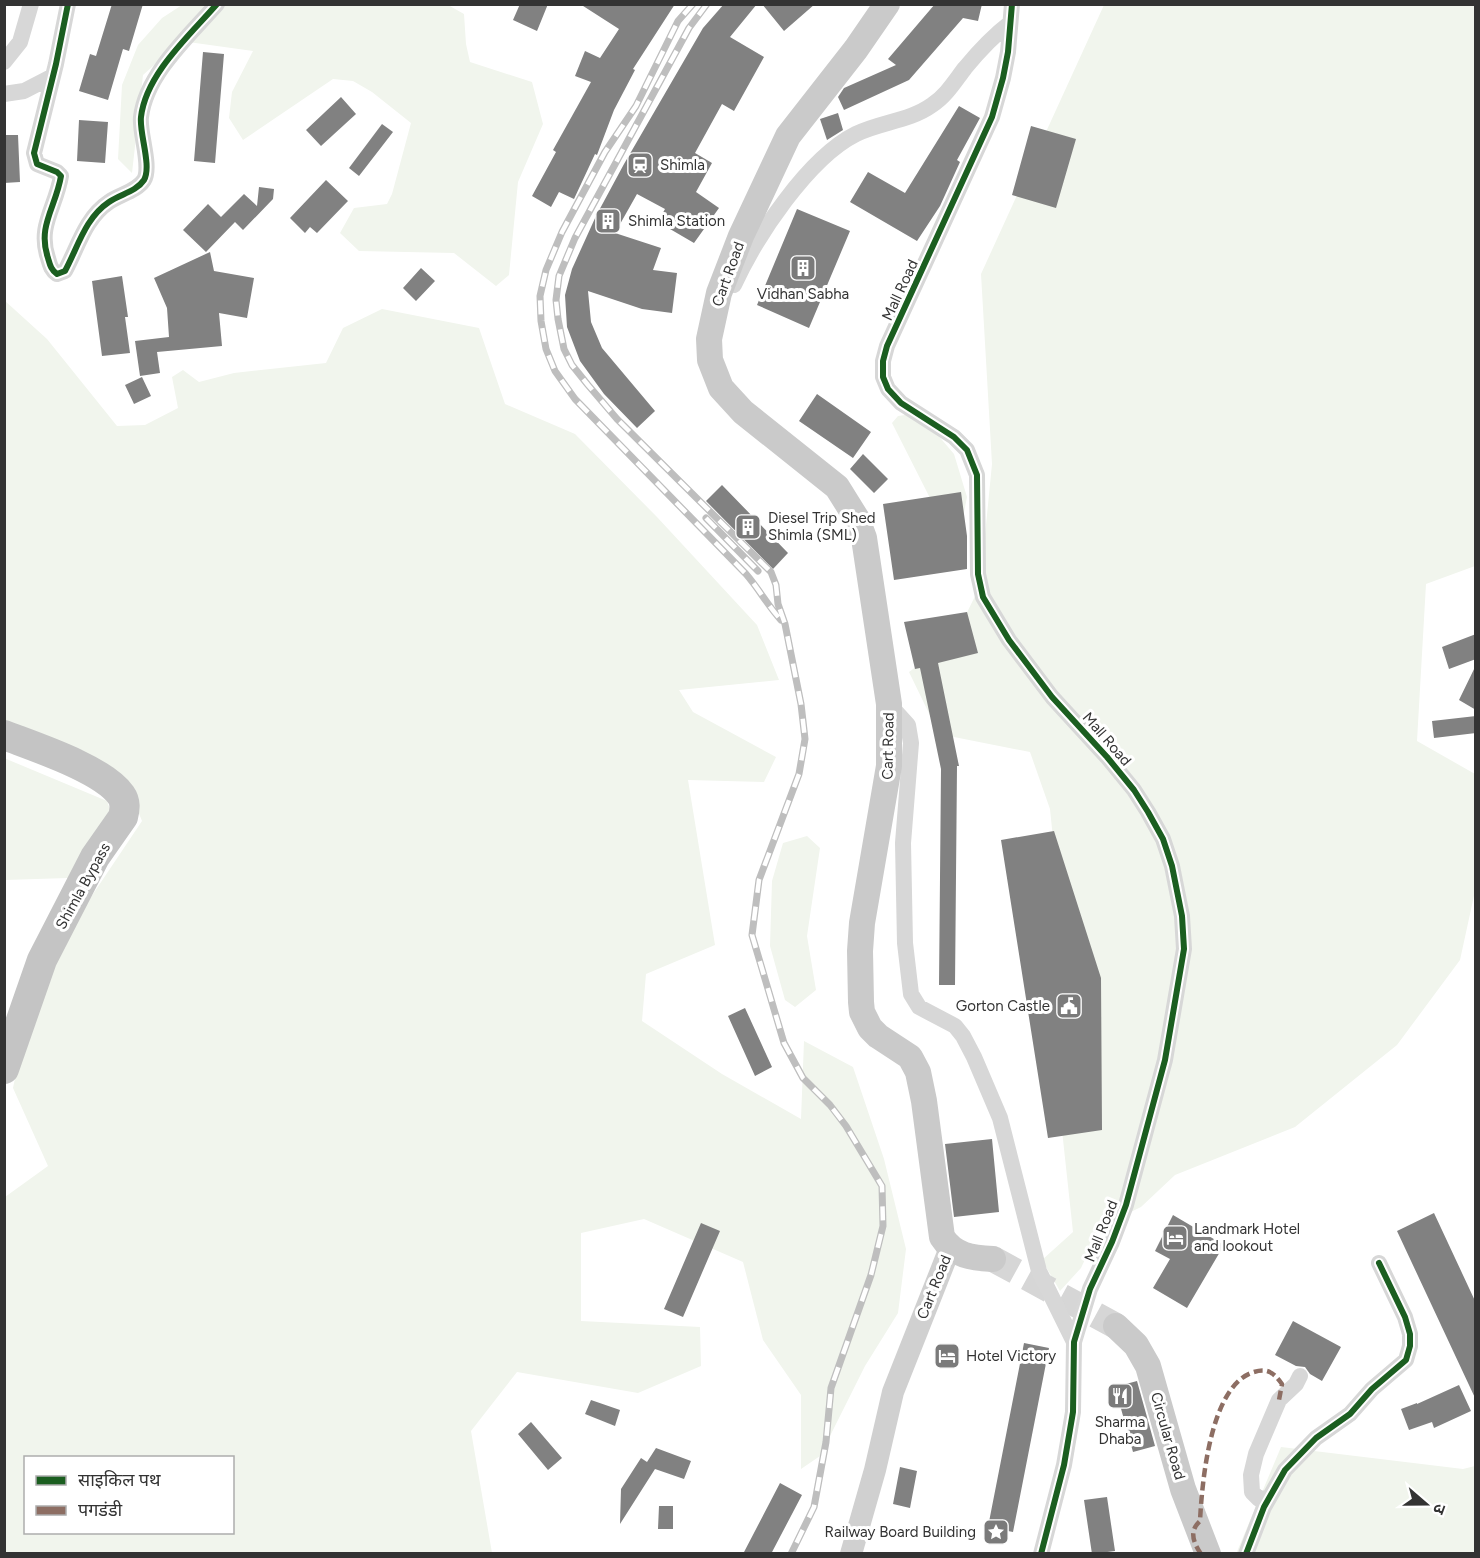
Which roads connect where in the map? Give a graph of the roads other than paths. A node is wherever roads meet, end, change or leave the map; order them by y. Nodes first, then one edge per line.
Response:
1 (31, 4) edge
2 (68, 4) edge
3 (217, 4) edge
4 (887, 4) edge
5 (1012, 9) edge
6 (4, 62) edge
7 (53, 76) junction
8 (4, 94) edge
9 (710, 360) junction
10 (889, 704) junction
11 (4, 735) edge
12 (4, 1069) edge
13 (950, 1248) junction
14 (993, 1259) tunnel mouth
15 (1379, 1263) dead end
16 (1116, 1326) tunnel mouth
17 (1074, 1342) junction
18 (1300, 1376) dead end
19 (1269, 1498) junction
20 (850, 1554) edge
21 (1041, 1554) edge
22 (1208, 1554) edge
23 (1246, 1554) edge

1 - 6 street
2 - 7 street
3 - 7 street
4 - 9 main road, Cart Road
5 - 9 street
5 - 17 street, Mall Road
7 - 8 street
9 - 10 main road, Cart Road
10 - 13 main road, Cart Road
10 - 17 street
11 - 12 highway, Shimla Bypass
13 - 14 main road
13 - 20 main road, Cart Road
15 - 19 street
16 - 22 main road, Circular Road
17 - 21 street, Mall Road
18 - 19 street
19 - 23 street

